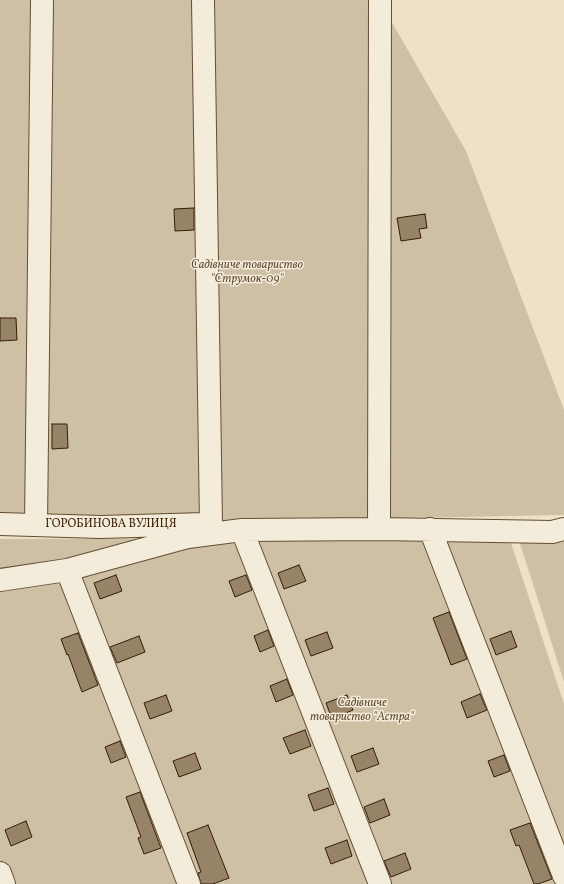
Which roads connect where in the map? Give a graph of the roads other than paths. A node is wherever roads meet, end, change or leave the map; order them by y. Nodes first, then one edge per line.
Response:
1 (42, 0) edge
2 (204, 0) edge
3 (380, 0) edge
4 (0, 524) edge
5 (36, 525) junction
6 (215, 528) junction
7 (379, 529) junction
8 (430, 529) junction
9 (564, 529) edge
10 (242, 530) junction
11 (67, 570) junction
12 (0, 580) edge
13 (0, 873) edge
14 (564, 876) edge
15 (4, 884) edge
16 (189, 884) edge
17 (380, 884) edge

1 - 5 street
2 - 6 street
3 - 7 street
4 - 5 street, ГОРОБИНОВА ВУЛИЦЯ
5 - 6 street, ГОРОБИНОВА ВУЛИЦЯ
6 - 10 street
6 - 11 street
7 - 8 street
7 - 10 street
8 - 9 street
8 - 14 street
10 - 17 street
11 - 12 street
11 - 16 street
13 - 15 street

